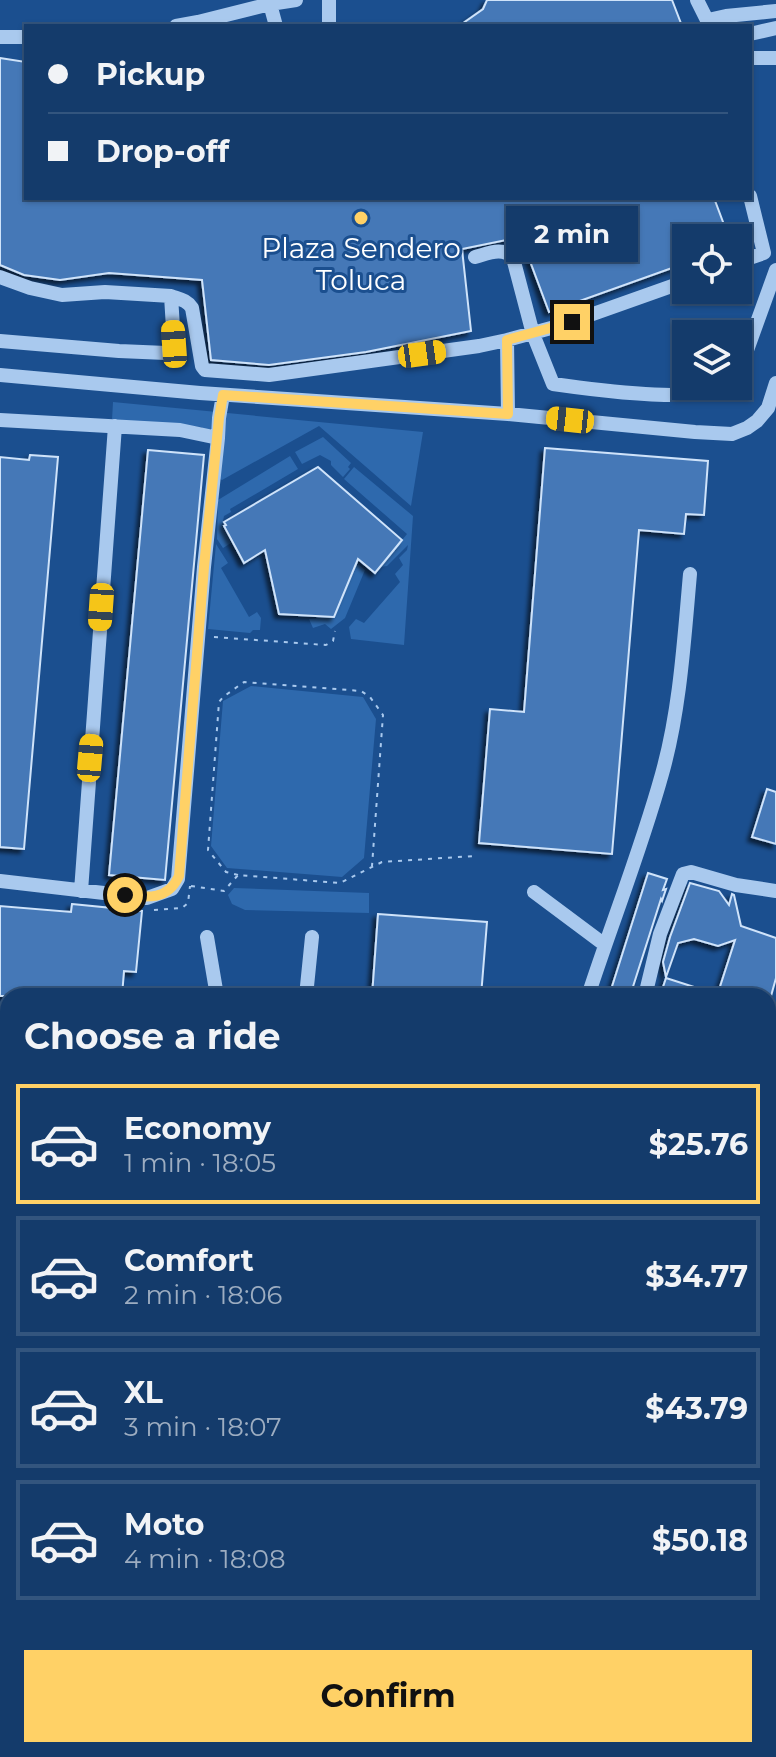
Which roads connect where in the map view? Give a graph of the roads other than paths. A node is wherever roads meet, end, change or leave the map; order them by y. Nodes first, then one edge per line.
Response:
1 (287, 0) edge
2 (296, 0) edge
3 (329, 0) edge
4 (697, 0) edge
5 (262, 4) edge
6 (776, 11) edge
7 (709, 23) edge
8 (184, 24) edge
9 (275, 24) edge
10 (329, 24) edge
11 (776, 28) edge
12 (752, 34) edge
13 (0, 37) edge
14 (24, 37) edge
15 (752, 58) edge
16 (776, 58) edge
17 (751, 200) edge
18 (770, 252) edge
19 (475, 257) dead end
20 (776, 270) edge
21 (0, 277) edge
22 (672, 286) edge
23 (171, 296) junction
24 (533, 334) junction
25 (752, 336) edge
26 (507, 340) junction
27 (0, 341) edge
28 (0, 375) edge
29 (776, 383) edge
30 (223, 395) junction
31 (672, 395) edge
32 (508, 414) junction
33 (0, 420) edge
34 (115, 426) junction
35 (218, 438) junction
36 (690, 574) dead end
37 (0, 881) edge
38 (81, 891) junction
39 (776, 891) edge
40 (534, 892) dead end
41 (207, 937) dead end
42 (312, 937) dead end
43 (605, 945) junction
44 (216, 988) edge
45 (307, 988) edge
46 (591, 988) edge
47 (647, 988) edge

1 - 2 street
1 - 5 street
3 - 10 street
4 - 7 street
5 - 8 street
5 - 9 street
6 - 7 street
11 - 12 street
13 - 14 street
15 - 16 street
17 - 18 street
19 - 24 street
20 - 25 street
21 - 23 street
22 - 24 street
23 - 26 street
23 - 27 street
24 - 26 street
24 - 31 street
26 - 32 street
28 - 30 street
29 - 32 street
30 - 32 street
30 - 35 street
33 - 34 street
34 - 35 street
34 - 38 street
35 - 38 street
36 - 43 street
37 - 38 street
39 - 47 street
40 - 43 street
41 - 44 street
42 - 45 street
43 - 46 street

